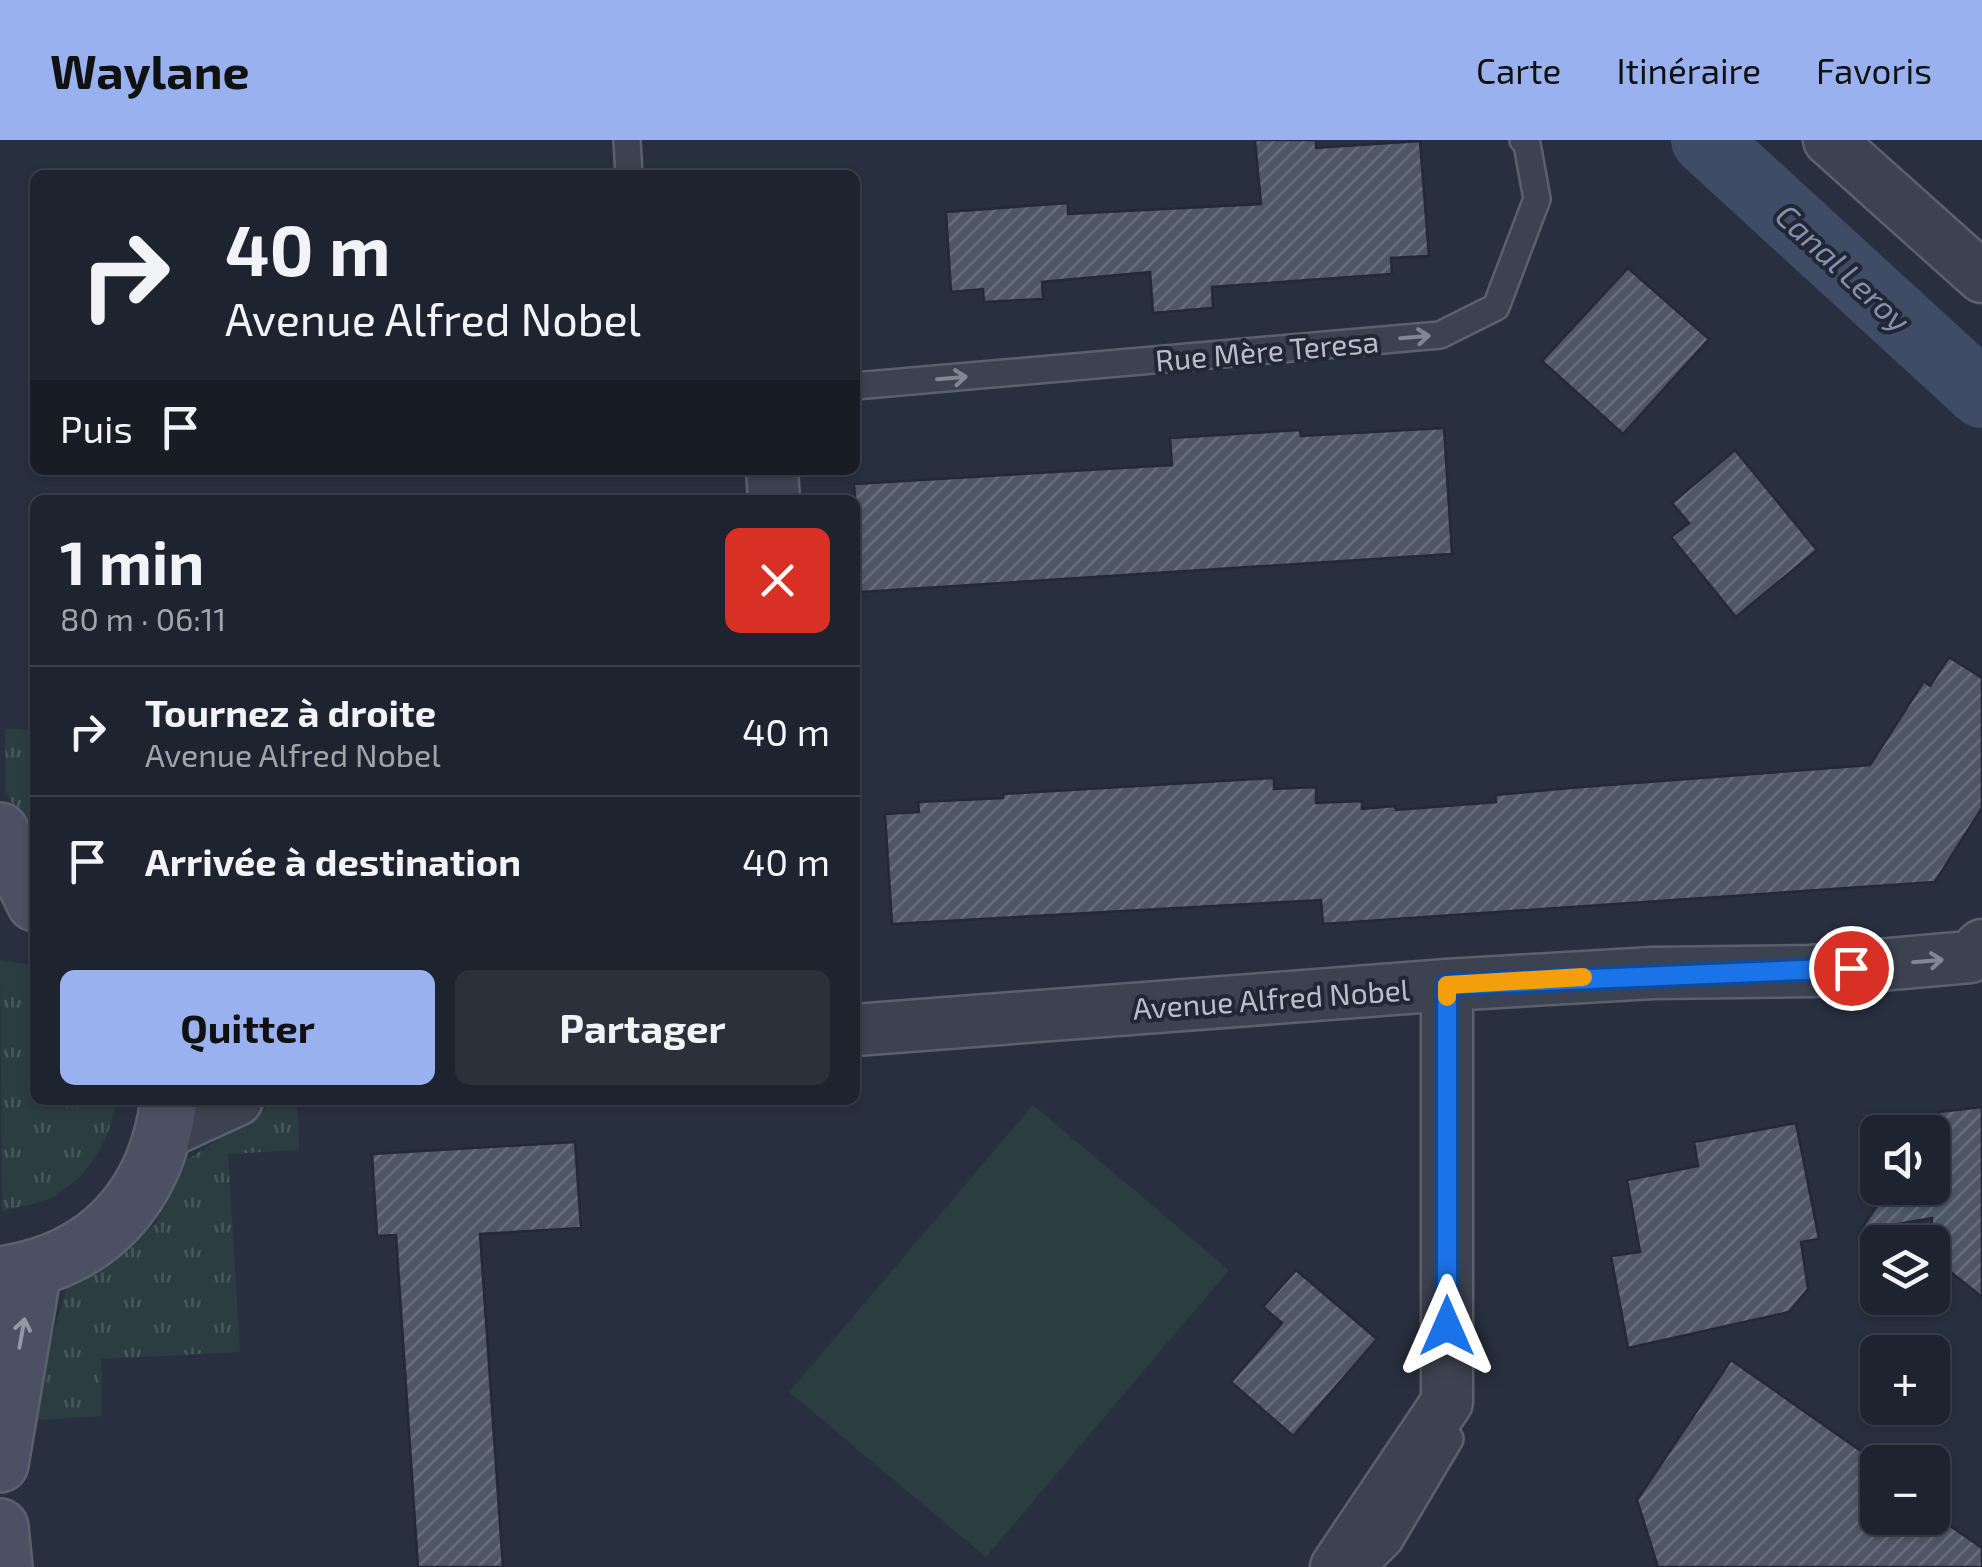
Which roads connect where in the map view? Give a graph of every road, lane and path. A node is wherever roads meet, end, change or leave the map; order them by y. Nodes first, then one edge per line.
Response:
1 (627, 140) edge
2 (1523, 140) edge
3 (1829, 140) edge
4 (629, 170) edge
5 (1982, 277) edge
6 (860, 386) edge
7 (0, 831) edge
8 (30, 894) edge
9 (0, 907) edge
10 (30, 911) edge
11 (1982, 945) edge
12 (1447, 985) junction
13 (860, 1030) edge
14 (215, 1105) edge
15 (167, 1116) edge
16 (17, 1273) edge
17 (1447, 1402) junction
18 (0, 1464) edge
19 (0, 1526) edge
20 (4, 1567) edge
21 (1336, 1567) edge
22 (1364, 1567) edge

1 - 4 lane
6 -> 2 lane, Rue Mère Teresa
3 - 5 street
7 - 8 street
9 - 10 street
12 -> 11 street, Avenue Alfred Nobel
12 - 13 street, Avenue Alfred Nobel
12 - 17 street
14 - 15 street
15 - 16 street
18 -> 16 street
17 - 21 street
17 - 22 lane
19 - 20 street

